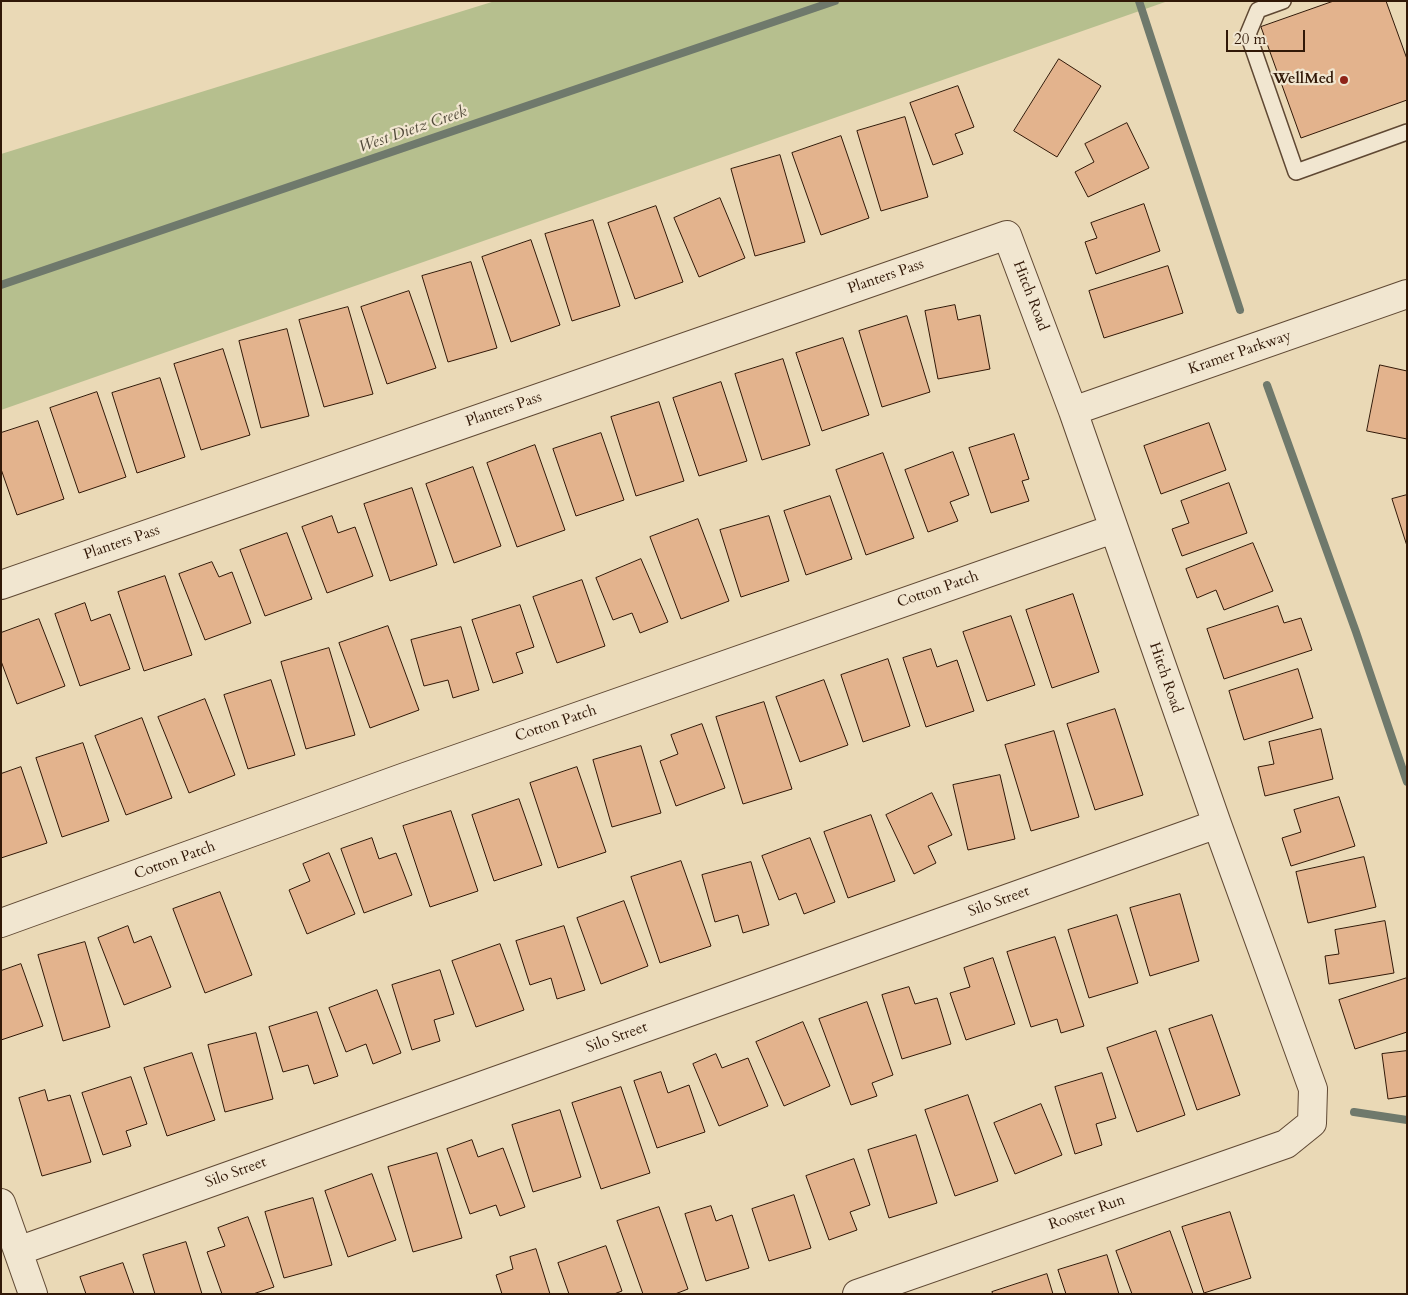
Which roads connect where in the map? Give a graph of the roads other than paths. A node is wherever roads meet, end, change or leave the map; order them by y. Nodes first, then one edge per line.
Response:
1 (1283, 1) edge
2 (1407, 132) edge
3 (1007, 235) joint
4 (1407, 294) edge
5 (1074, 411) junction
6 (1113, 529) junction
7 (1, 585) edge
8 (1217, 824) junction
9 (1, 924) edge
10 (1312, 1123) joint
11 (1, 1203) edge
12 (18, 1251) junction
13 (33, 1294) edge
14 (857, 1294) edge

1 - 2 lane
3 - 5 street, Hitch Road
3 - 7 street, Planters Pass
4 - 5 street, Kramer Parkway
5 - 6 street, Hitch Road
6 - 8 street, Hitch Road
6 - 9 street, Cotton Patch
8 - 10 street, Hitch Road
8 - 12 street, Silo Street
10 - 14 street, Rooster Run
11 - 12 street
12 - 13 street

